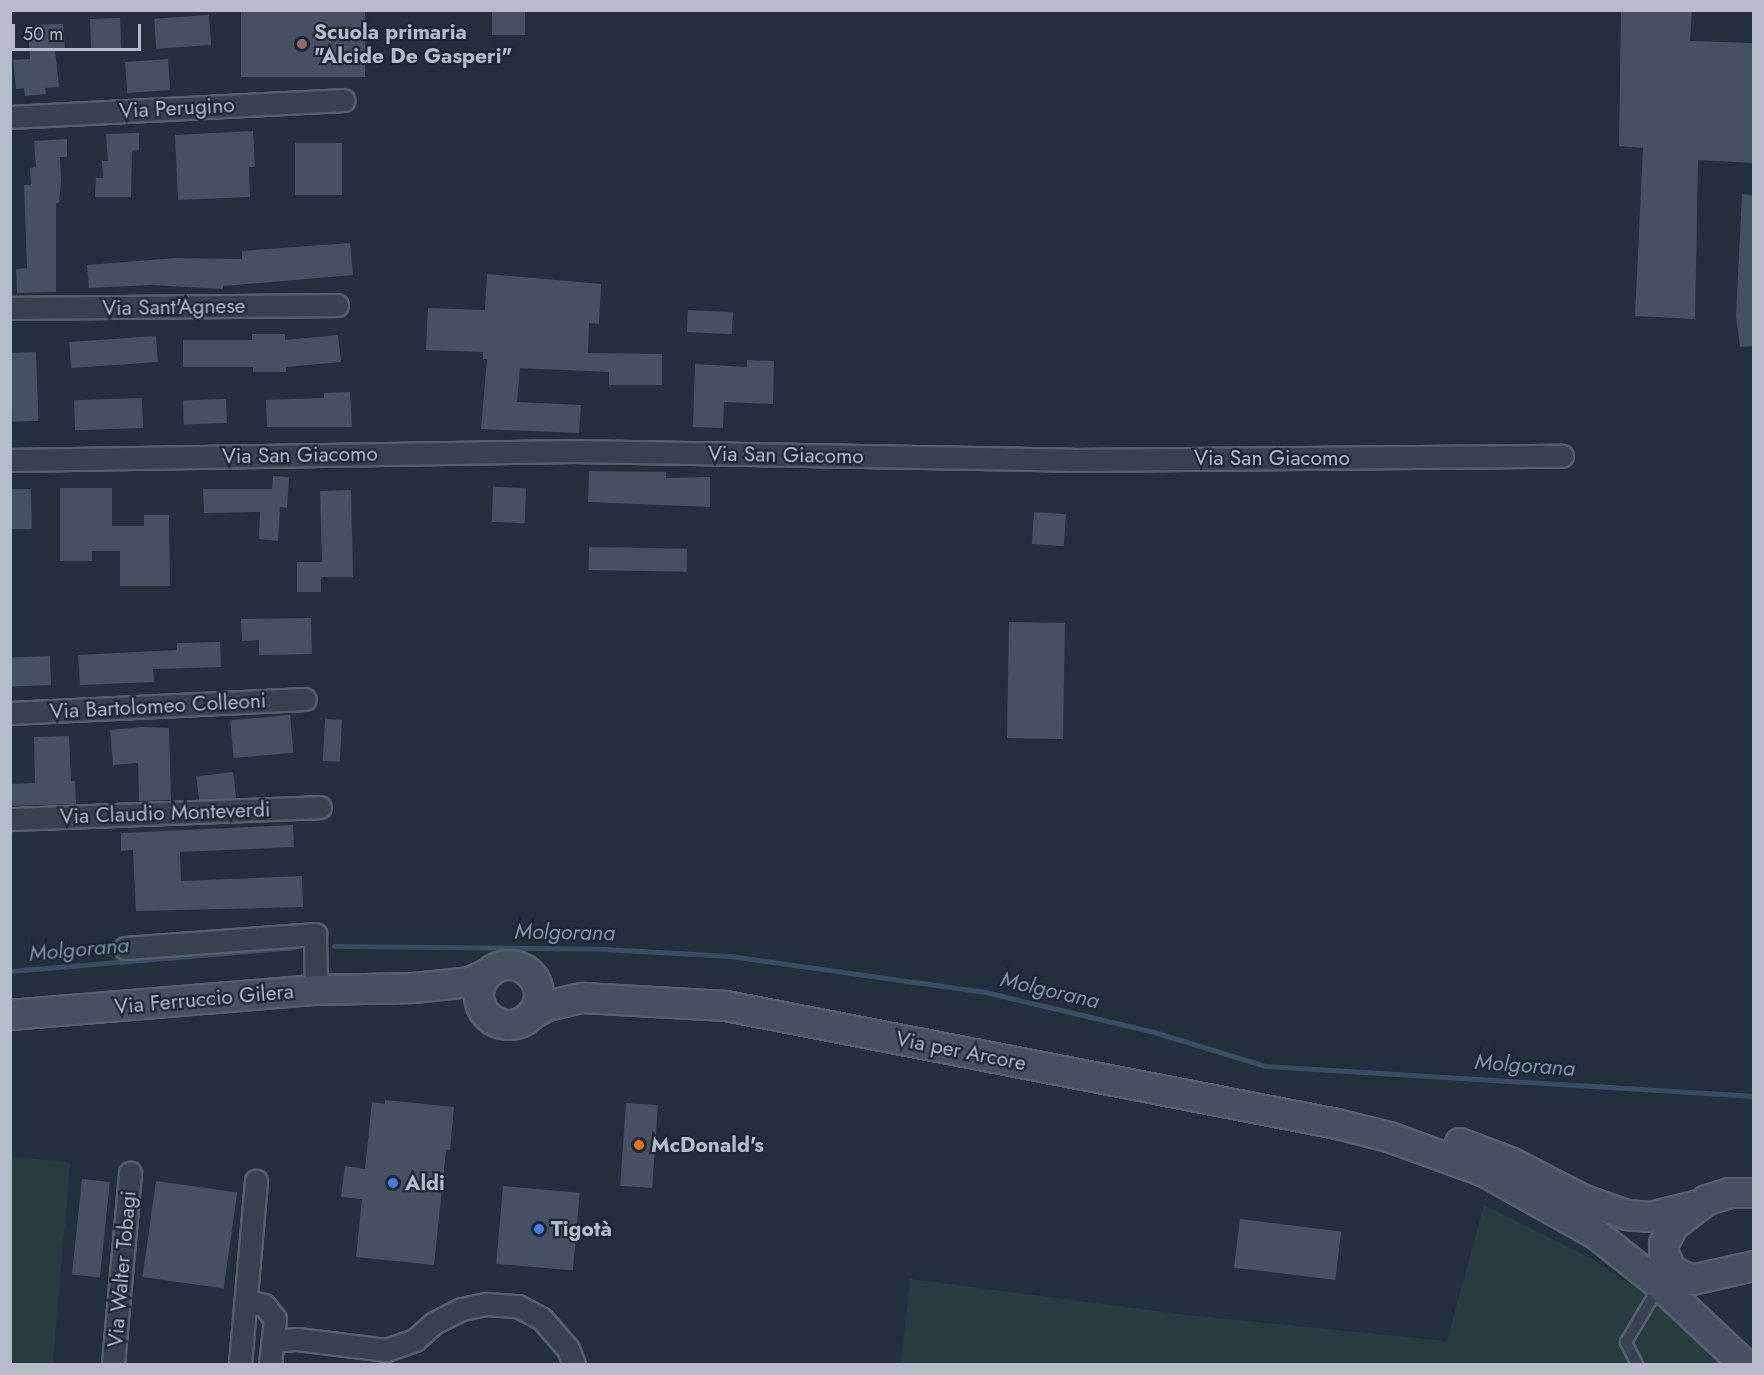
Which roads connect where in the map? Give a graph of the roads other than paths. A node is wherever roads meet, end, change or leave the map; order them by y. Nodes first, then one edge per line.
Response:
1 (344, 100) dead end
2 (10, 117) edge
3 (337, 305) dead end
4 (10, 308) edge
5 (1562, 456) dead end
6 (10, 460) edge
7 (305, 699) dead end
8 (10, 713) edge
9 (320, 807) dead end
10 (10, 819) edge
11 (125, 948) dead end
12 (487, 974) junction
13 (535, 981) junction
14 (406, 988) junction
15 (316, 990) junction
16 (583, 998) junction
17 (484, 1013) junction
18 (533, 1014) junction
19 (10, 1015) edge
20 (1336, 1124) junction
21 (130, 1173) dead end
22 (1754, 1177) edge
23 (256, 1181) dead end
24 (1754, 1193) edge
25 (1707, 1201) junction
26 (1754, 1266) edge
27 (1670, 1275) junction
28 (246, 1301) junction
29 (273, 1341) junction
30 (1754, 1355) edge
31 (113, 1365) edge
32 (240, 1365) edge
33 (270, 1365) edge
34 (573, 1365) edge
35 (1637, 1365) edge
36 (1744, 1365) edge

1 - 2 street, Via Perugino
3 - 4 street, Via Sant'Agnese
5 - 6 street, Via San Giacomo
7 - 8 street, Via Bartolomeo Colleoni
9 - 10 street, Via Claudio Monteverdi
11 - 15 street
12 - 13 main road, Via Ferruccio Gilera
12 - 14 main road, Via Ferruccio Gilera
12 - 17 main road
13 - 16 main road, Via per Arcore
13 - 18 main road
14 - 15 main road, Via Ferruccio Gilera
14 - 17 main road, Via Ferruccio Gilera
15 - 19 main road, Via Ferruccio Gilera
16 - 18 main road, Via per Arcore
16 - 20 main road, Via per Arcore
17 - 18 main road, Via Ferruccio Gilera
20 - 25 main road
20 - 27 main road
21 - 31 street, Via Walter Tobagi
22 - 25 main road
23 - 28 street
24 - 25 main road
25 - 27 main road
26 - 27 main road
27 - 30 main road
27 - 35 lane
27 - 36 main road
28 - 29 street
28 - 32 street
29 - 33 street
29 - 34 street

